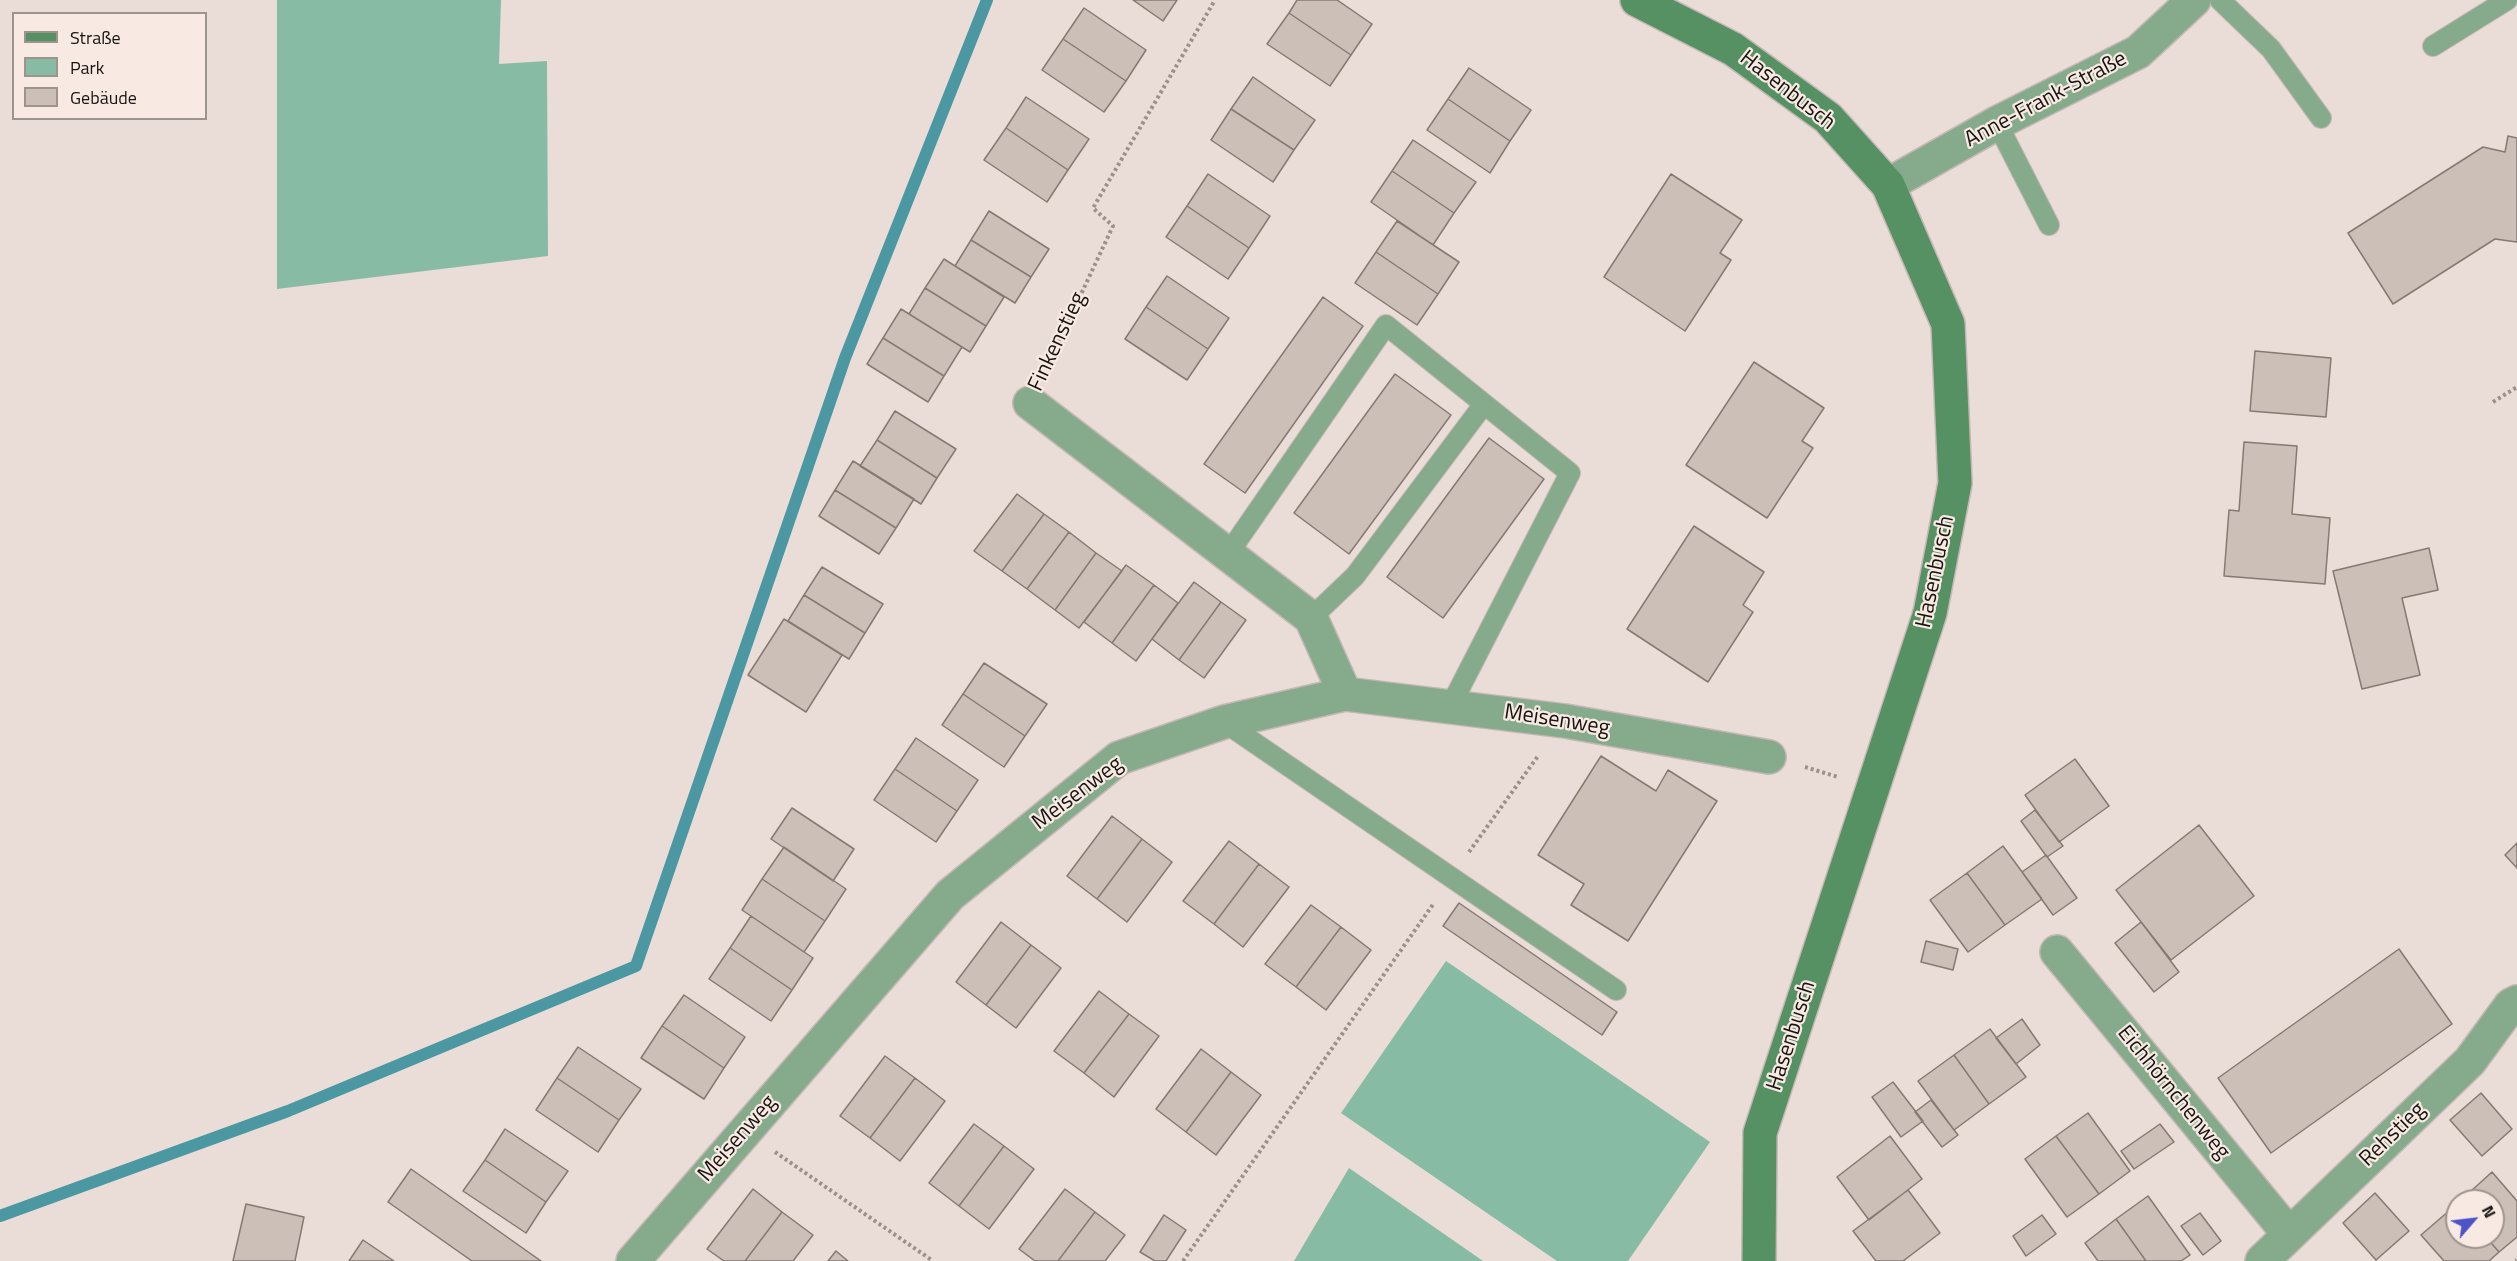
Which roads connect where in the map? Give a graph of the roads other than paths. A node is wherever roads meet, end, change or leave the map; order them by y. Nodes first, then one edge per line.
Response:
1 (1637, 0) edge
2 (2194, 0) edge
3 (2220, 0) edge
4 (2506, 0) edge
5 (2433, 46) dead end
6 (2321, 118) dead end
7 (1997, 123) junction
8 (1888, 185) junction
9 (2049, 225) dead end
10 (1030, 403) road end
11 (1484, 404) junction
12 (1228, 554) junction
13 (1311, 618) junction
14 (1345, 694) junction
15 (1451, 705) junction
16 (1224, 722) junction
17 (1769, 757) road end
18 (2057, 952) dead end
19 (1616, 990) dead end
20 (2517, 1002) edge
21 (2289, 1234) junction
22 (633, 1261) edge
23 (1759, 1261) edge
24 (2262, 1261) edge

1 - 8 main road, Hasenbusch
2 - 7 street, Anne-Frank-Straße
3 - 6 lane
4 - 5 lane
7 - 8 street, Anne-Frank-Straße
7 - 9 lane
8 - 23 main road, Hasenbusch
10 - 12 street, Finkenstieg
11 - 12 lane
11 - 13 lane
11 - 15 lane
12 - 13 street, Finkenstieg
13 - 14 street, Finkenstieg
14 - 15 street, Meisenweg
14 - 16 street, Meisenweg
15 - 17 street, Meisenweg
16 - 19 lane
16 - 22 street, Meisenweg
18 - 21 street, Eichhörnchenweg
20 - 21 street, Rehstieg
21 - 24 street, Rehstieg

